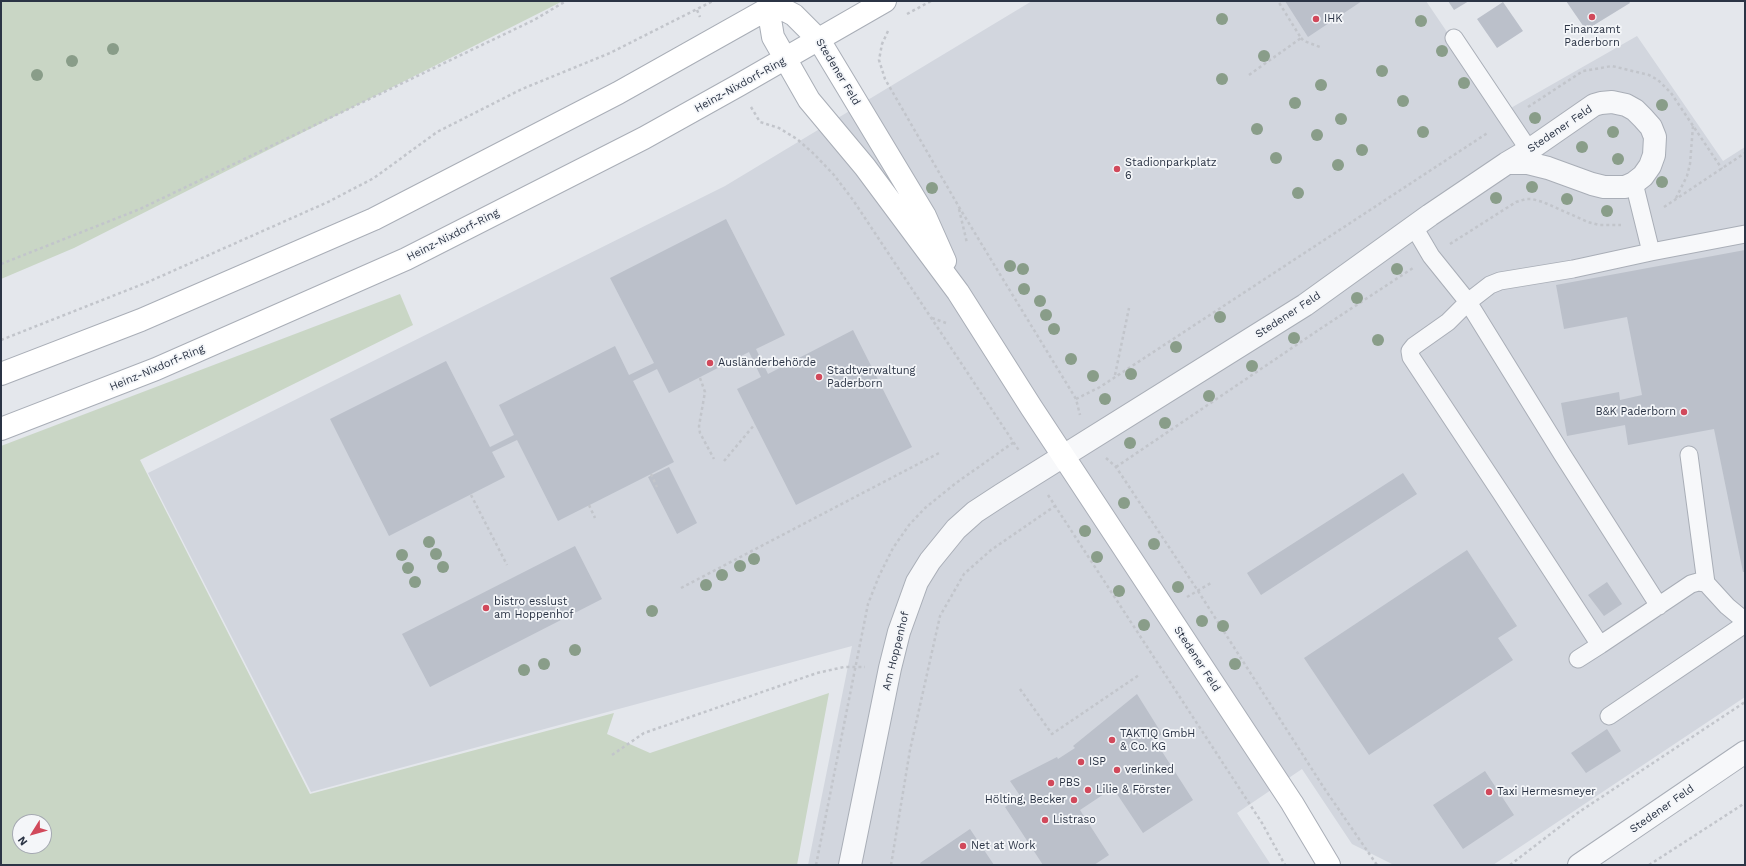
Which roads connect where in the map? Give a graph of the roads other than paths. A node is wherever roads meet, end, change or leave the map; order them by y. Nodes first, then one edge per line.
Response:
1 (885, 1) edge
2 (778, 4) edge
3 (1454, 38) dead end
4 (819, 40) junction
5 (785, 59) junction
6 (1529, 150) junction
7 (1507, 163) junction
8 (1634, 183) junction
9 (1414, 227) junction
10 (1745, 234) edge
11 (1651, 252) junction
12 (958, 292) junction
13 (1468, 302) junction
14 (1, 374) edge
15 (1, 429) edge
16 (1690, 455) dead end
17 (1063, 456) junction
18 (1706, 582) junction
19 (1659, 606) junction
20 (1745, 621) edge
21 (1745, 624) edge
22 (1600, 645) junction
23 (1578, 659) dead end
24 (1609, 716) dead end
25 (1745, 752) edge
26 (850, 865) edge
27 (1329, 865) edge
28 (1579, 865) edge

1 - 4 main road, Heinz-Nixdorf-Ring
2 - 4 main road, Stedener Feld
2 - 5 main road, Stedener Feld
2 - 14 main road
3 - 6 lane
4 - 5 main road, Heinz-Nixdorf-Ring
4 - 12 main road, Stedener Feld
5 - 12 main road, Stedener Feld
5 - 15 main road, Heinz-Nixdorf-Ring
6 - 7 street, Stedener Feld
6 - 8 street, Stedener Feld
7 - 8 street, Stedener Feld
7 - 9 street, Stedener Feld
8 - 11 lane
9 - 13 lane
9 - 17 street, Stedener Feld
10 - 11 lane
11 - 13 lane
12 - 17 main road, Stedener Feld
13 - 19 lane
13 - 22 lane
16 - 18 lane
17 - 26 street, Am Hoppenhof
17 - 27 main road, Stedener Feld
18 - 19 lane
18 - 20 lane
19 - 22 lane
21 - 24 lane
22 - 23 lane
25 - 28 street, Stedener Feld

